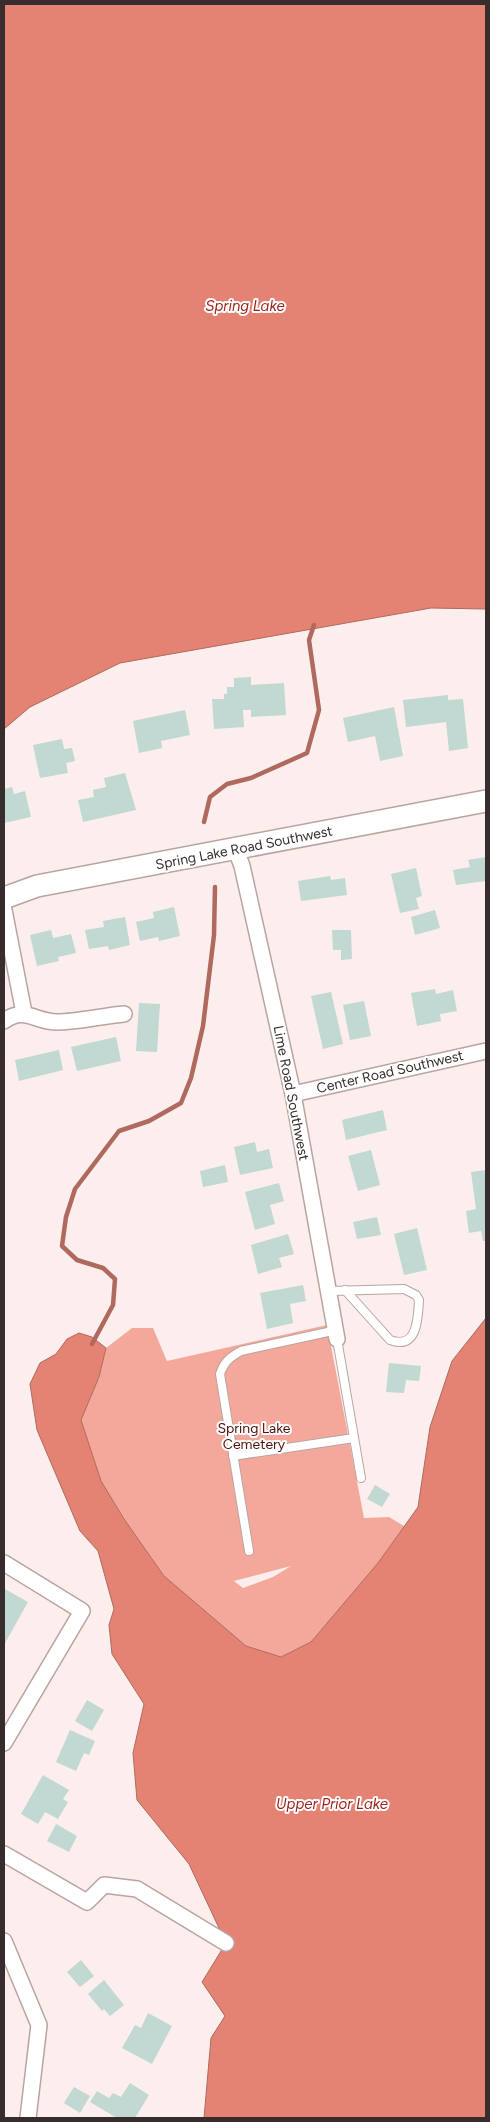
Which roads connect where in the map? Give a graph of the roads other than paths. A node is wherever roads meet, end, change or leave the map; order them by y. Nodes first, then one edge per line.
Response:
1 (486, 801) edge
2 (236, 850) junction
3 (4, 898) edge
4 (4, 910) edge
5 (24, 1013) junction
6 (124, 1014) dead end
7 (4, 1021) edge
8 (486, 1051) edge
9 (293, 1094) junction
10 (345, 1290) junction
11 (329, 1291) junction
12 (337, 1334) junction
13 (354, 1438) junction
14 (233, 1456) junction
15 (361, 1478) dead end
16 (249, 1551) dead end
17 (4, 1563) edge
18 (4, 1743) edge
19 (4, 1854) edge
20 (4, 1941) edge
21 (226, 1943) dead end
22 (28, 2118) edge

1 - 2 street, Spring Lake Road Southwest
2 - 3 street, Spring Lake Road Southwest
2 - 9 street, Lime Road Southwest
4 - 5 street
5 - 6 street
5 - 7 street
8 - 9 street, Center Road Southwest
9 - 11 street, Lime Road Southwest
10 - 10 lane
10 - 11 lane
11 - 12 street, Lime Road Southwest
12 - 13 lane
12 - 14 lane
13 - 14 lane
13 - 15 lane
14 - 16 lane
17 - 18 street
19 - 21 street
20 - 22 street

